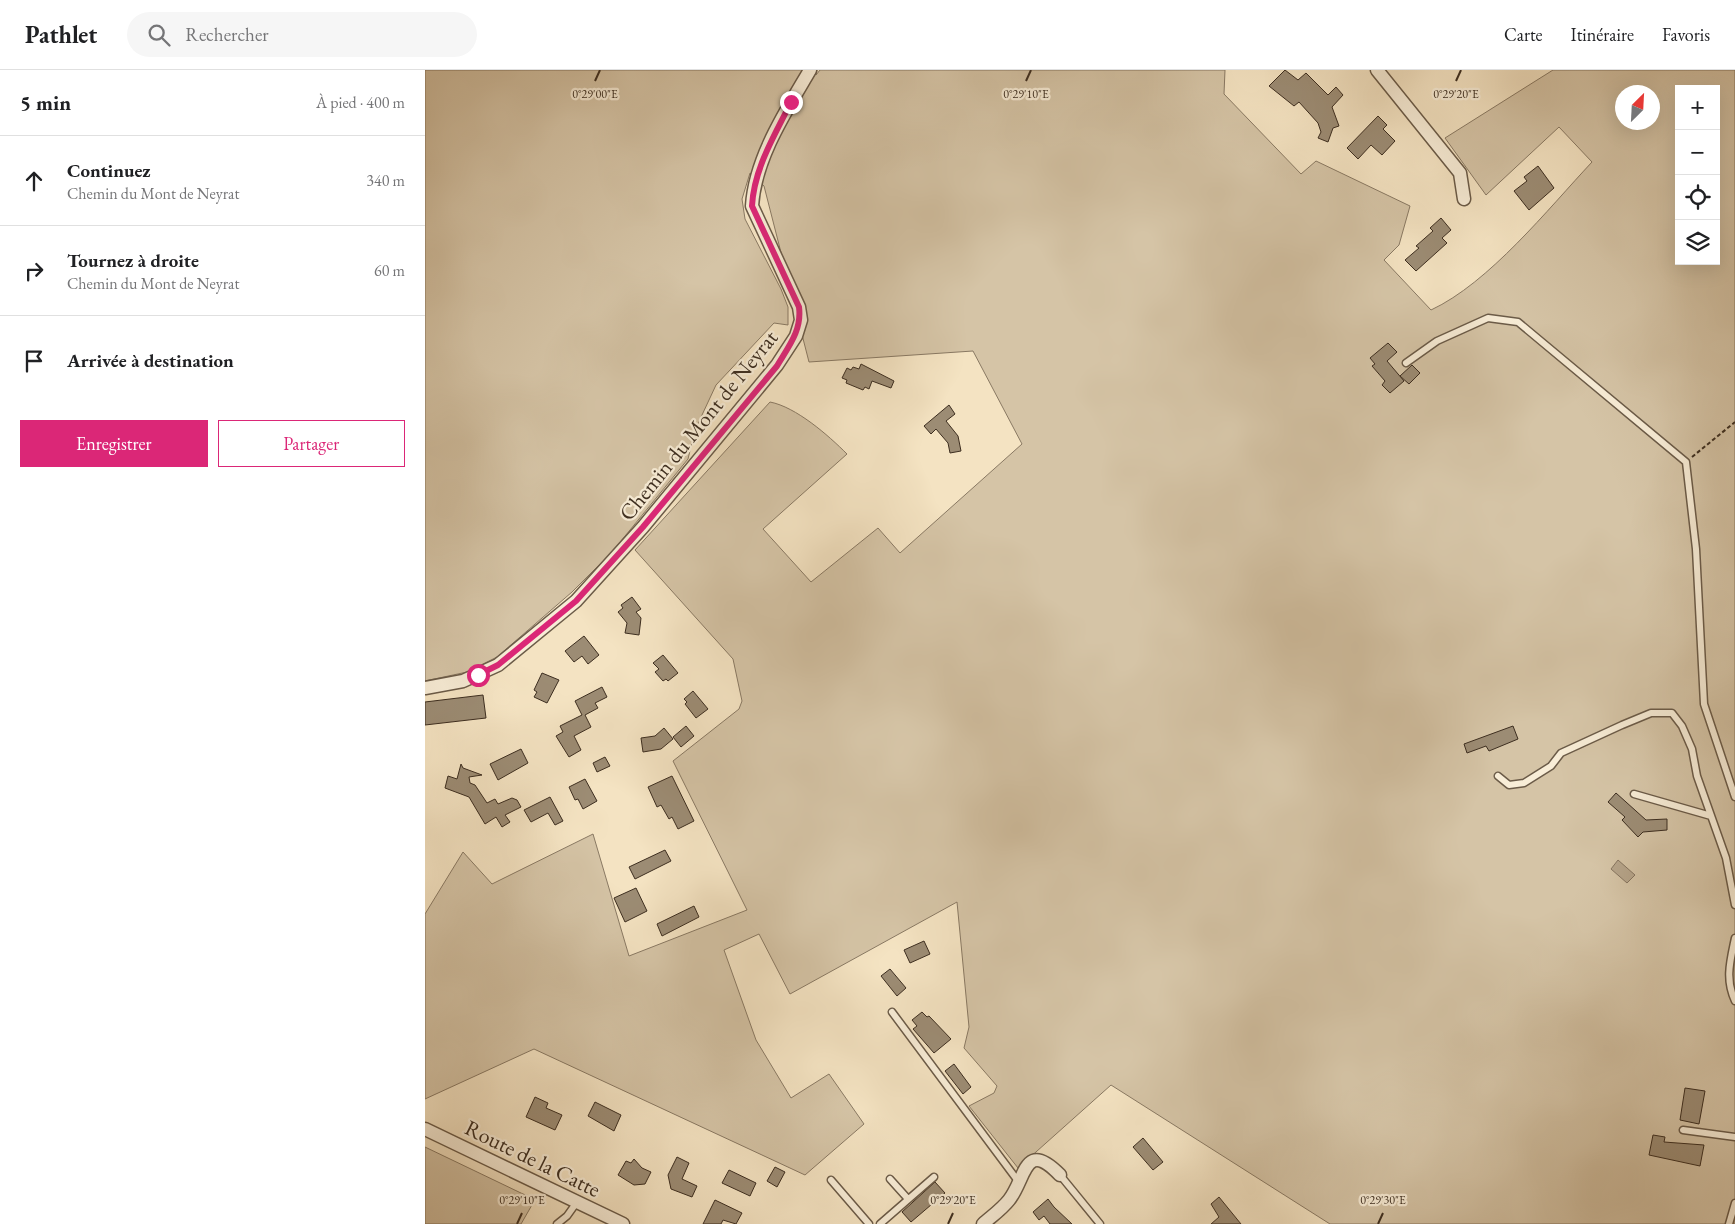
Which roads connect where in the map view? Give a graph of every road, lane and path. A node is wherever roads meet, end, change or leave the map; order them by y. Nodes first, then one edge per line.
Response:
1 (810, 70) edge
2 (1377, 70) edge
3 (1464, 199) dead end
4 (1406, 363) dead end
5 (1735, 422) edge
6 (1686, 462) junction
7 (425, 688) edge
8 (1498, 776) dead end
9 (1635, 794) dead end
10 (1735, 797) edge
11 (1711, 816) junction
12 (1735, 905) edge
13 (1735, 938) edge
14 (1735, 1001) edge
15 (892, 1012) dead end
16 (425, 1129) edge
17 (1683, 1130) dead end
18 (1735, 1137) edge
19 (1060, 1175) joint
20 (934, 1178) dead end
21 (891, 1179) dead end
22 (831, 1180) dead end
23 (1018, 1181) junction
24 (908, 1200) junction
25 (577, 1202) junction
26 (1735, 1203) edge
27 (567, 1216) junction
28 (557, 1224) edge
29 (568, 1224) edge
30 (623, 1224) edge
31 (869, 1224) edge
32 (880, 1224) edge
33 (983, 1224) edge
34 (1100, 1224) edge
35 (1729, 1224) edge

1 - 7 street, Chemin du Mont de Neyrat
2 - 3 street
4 - 6 lane
5 - 6 path
6 - 10 lane
8 - 11 lane
9 - 11 lane
11 - 12 lane
13 - 14 lane
15 - 23 lane
16 - 25 street, Route de la Catte
17 - 18 lane
19 - 23 street
19 - 34 lane
20 - 24 lane
21 - 24 lane
22 - 31 lane
23 - 33 street
24 - 32 lane
25 - 27 lane
25 - 30 street, Route de la Catte
26 - 35 lane
27 - 28 lane
27 - 29 lane

